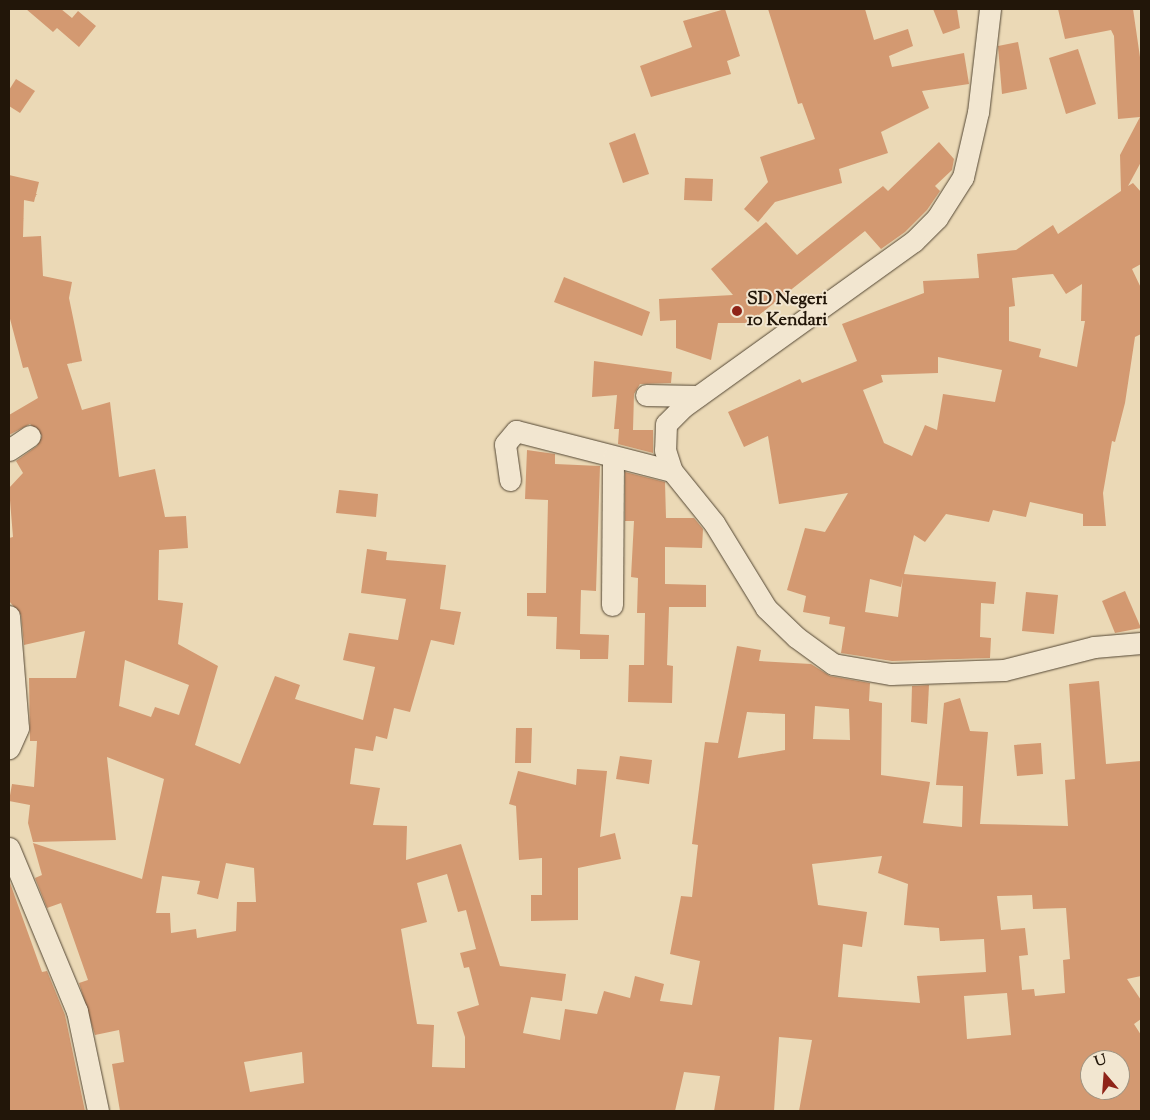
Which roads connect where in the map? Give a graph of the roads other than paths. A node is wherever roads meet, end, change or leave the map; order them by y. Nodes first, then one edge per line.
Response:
1 (990, 9) edge
2 (646, 395) dead end
3 (698, 396) junction
4 (30, 436) dead end
5 (9, 450) edge
6 (613, 458) junction
7 (672, 471) junction
8 (510, 480) dead end
9 (612, 605) dead end
10 (9, 616) edge
11 (1141, 643) edge
12 (9, 748) edge
13 (9, 848) edge
14 (98, 1111) edge

1 - 3 street
2 - 3 street
3 - 7 street
4 - 5 street
6 - 7 street
6 - 8 street
6 - 9 street
7 - 11 street
10 - 12 street
13 - 14 street

